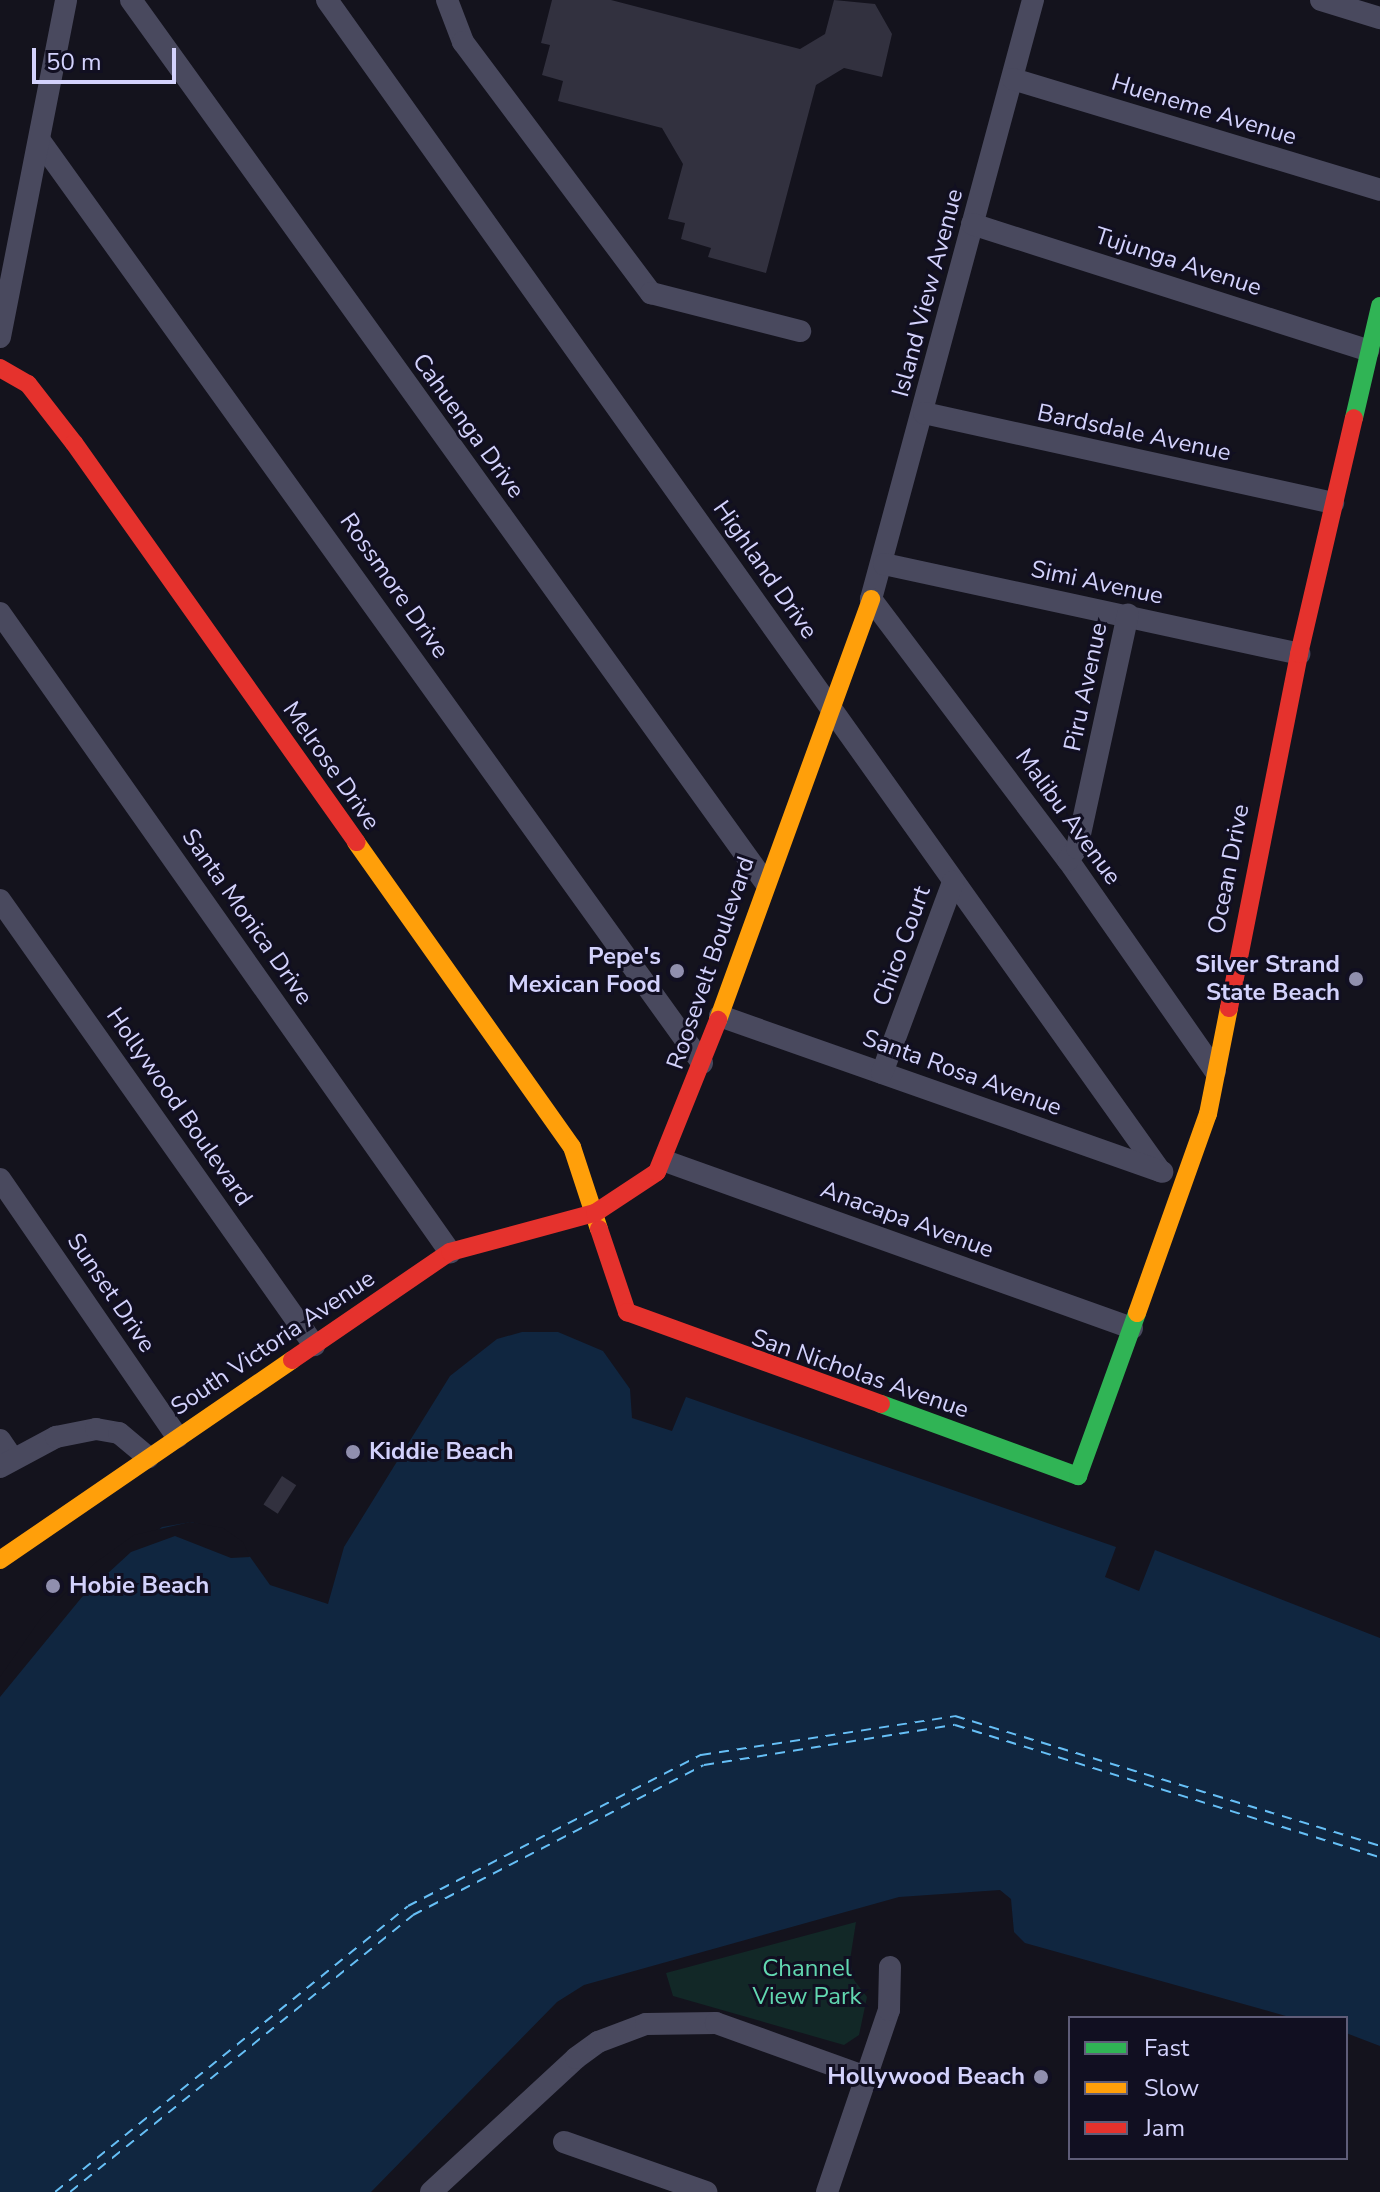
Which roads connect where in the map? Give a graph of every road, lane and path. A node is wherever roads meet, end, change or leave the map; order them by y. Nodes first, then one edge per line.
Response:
1 (66, 0) edge
2 (131, 0) edge
3 (327, 0) edge
4 (447, 0) edge
5 (1033, 0) edge
6 (1321, 0) edge
7 (1380, 18) edge
8 (1013, 79) junction
9 (40, 141) junction
10 (1380, 190) edge
11 (972, 224) junction
12 (1380, 306) edge
13 (800, 331) dead end
14 (0, 337) edge
15 (1368, 350) junction
16 (0, 368) edge
17 (924, 413) junction
18 (1333, 503) junction
19 (884, 564) junction
20 (871, 599) junction
21 (0, 613) edge
22 (1128, 615) junction
23 (1299, 654) junction
24 (829, 708) junction
25 (1068, 860) junction
26 (765, 882) junction
27 (953, 882) junction
28 (0, 900) edge
29 (720, 1016) junction
30 (702, 1063) junction
31 (1215, 1071) junction
32 (882, 1073) junction
33 (665, 1161) junction
34 (1160, 1171) junction
35 (0, 1179) edge
36 (1185, 1182) junction
37 (595, 1213) junction
38 (450, 1252) junction
39 (1132, 1328) junction
40 (314, 1345) junction
41 (177, 1437) junction
42 (4, 1455) edge
43 (148, 1457) junction
44 (1078, 1476) joint
45 (0, 1560) edge
46 (890, 1967) dead end
47 (866, 2077) junction
48 (564, 2142) dead end
49 (431, 2192) edge
50 (706, 2192) edge
51 (827, 2192) edge

1 - 9 street
2 - 26 street, Cahuenga Drive
3 - 24 street, Highland Drive
4 - 13 street
5 - 8 street, Island View Avenue
6 - 7 street
8 - 10 street, Hueneme Avenue
8 - 11 street, Island View Avenue
9 - 14 street
9 - 30 street, Rossmore Drive
11 - 15 street, Tujunga Avenue
11 - 17 street, Island View Avenue
12 - 15 street, Ocean Drive
15 - 18 street, Ocean Drive
16 - 37 street, Melrose Drive
17 - 18 street, Bardsdale Avenue
17 - 19 street, Island View Avenue
18 - 23 street, Ocean Drive
19 - 20 street, Island View Avenue
19 - 22 street, Simi Avenue
20 - 24 street, Roosevelt Boulevard
20 - 25 street, Malibu Avenue
21 - 38 street, Santa Monica Drive
22 - 23 street, Simi Avenue
22 - 25 street, Piru Avenue
23 - 31 street, Ocean Drive
24 - 26 street, Roosevelt Boulevard
24 - 27 street, Highland Drive
25 - 31 street, Malibu Avenue
26 - 29 street, Roosevelt Boulevard
27 - 32 street, Chico Court
27 - 34 street, Highland Drive
28 - 40 street, Hollywood Boulevard
29 - 30 street, Roosevelt Boulevard
29 - 32 street, Santa Rosa Avenue
30 - 33 street, Roosevelt Boulevard
31 - 36 street, Ocean Drive
32 - 34 street, Santa Rosa Avenue
33 - 37 street, Roosevelt Boulevard
33 - 39 street, Anacapa Avenue
34 - 36 street, Santa Rosa Avenue
35 - 41 street, Sunset Drive
36 - 39 street, Ocean Drive
37 - 38 street, South Victoria Avenue
37 - 44 street, San Nicholas Avenue
38 - 40 street, South Victoria Avenue
39 - 44 street, Ocean Drive
40 - 41 street, South Victoria Avenue
41 - 43 street, South Victoria Avenue
42 - 43 street
43 - 45 street, South Victoria Avenue
46 - 47 street
47 - 49 street
47 - 51 street
48 - 50 street

